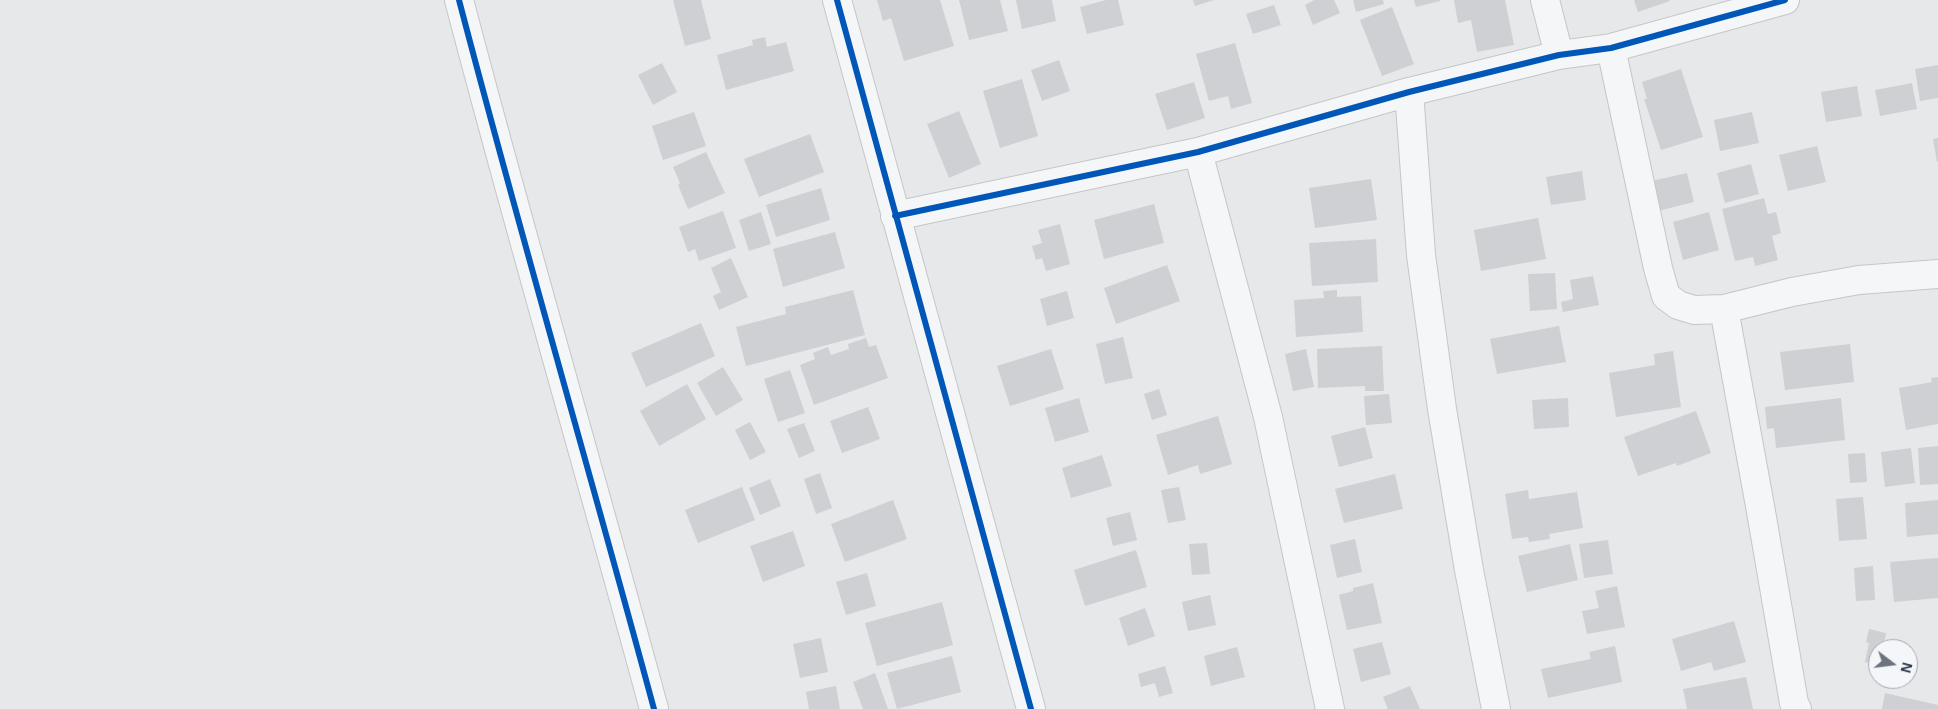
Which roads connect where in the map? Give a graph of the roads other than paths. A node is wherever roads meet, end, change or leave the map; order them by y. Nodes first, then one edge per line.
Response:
1 (459, 0) edge
2 (836, 0) edge
3 (1545, 0) edge
4 (1785, 0) edge
5 (1611, 48) junction
6 (1558, 55) junction
7 (1409, 92) junction
8 (1198, 152) junction
9 (894, 216) junction
10 (1938, 274) edge
11 (1724, 309) junction
12 (654, 709) edge
13 (1031, 709) edge
14 (1330, 709) edge
15 (1496, 709) edge
16 (1797, 709) edge

1 - 12 street
2 - 9 street
3 - 6 street
4 - 5 street
5 - 6 street
5 - 11 street
6 - 7 street
7 - 8 street
7 - 15 street
8 - 9 street
8 - 14 street
9 - 13 street
10 - 11 street
11 - 16 street

